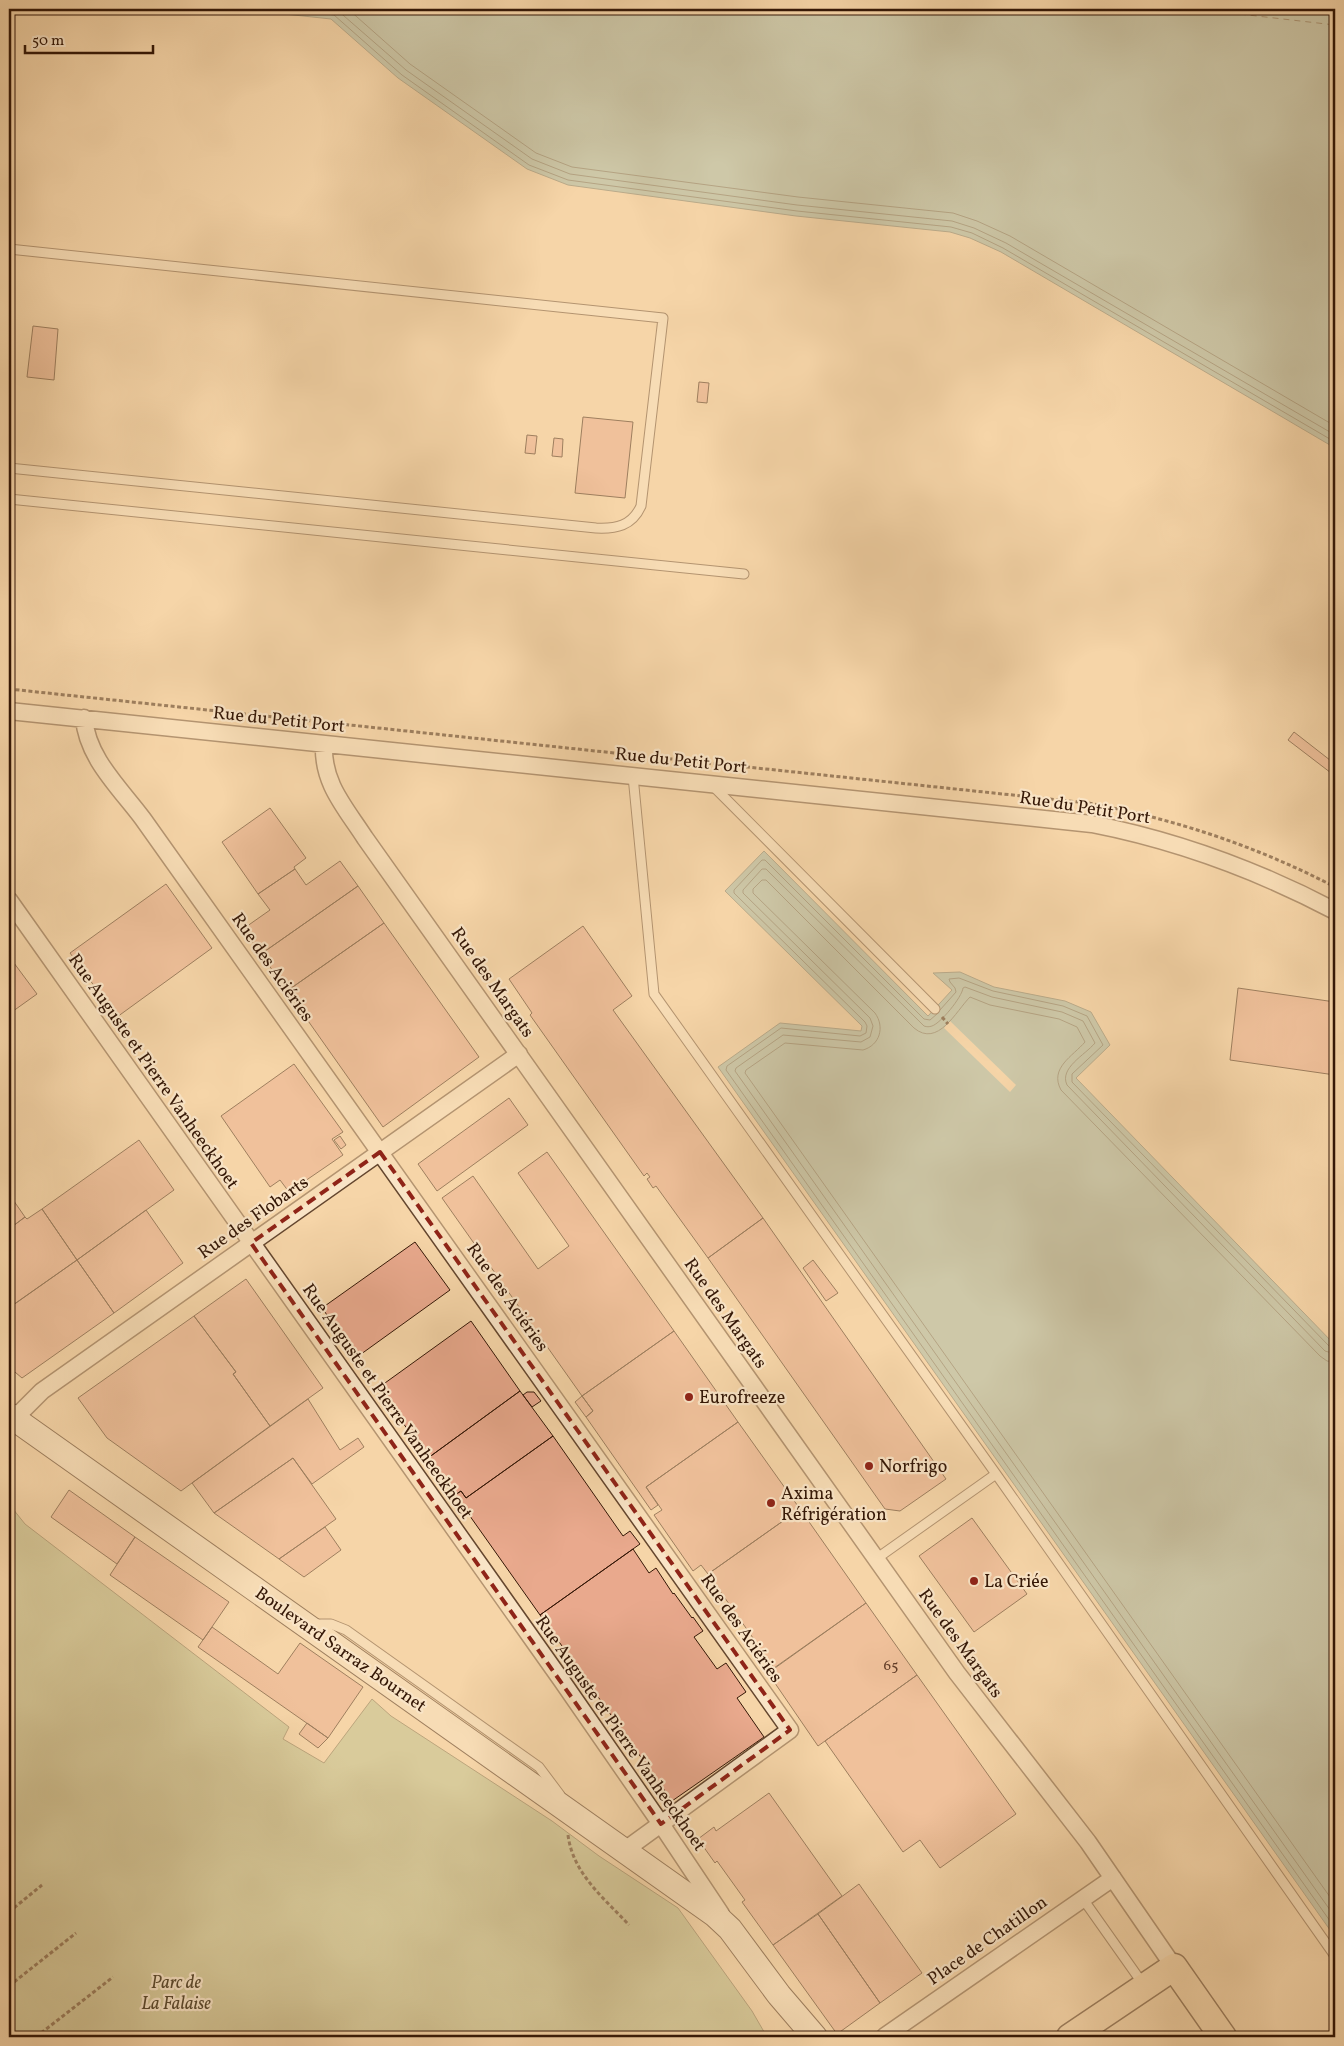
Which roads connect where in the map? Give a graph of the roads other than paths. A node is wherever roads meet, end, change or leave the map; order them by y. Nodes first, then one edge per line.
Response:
1 (9, 249) edge
2 (9, 468) edge
3 (9, 499) edge
4 (744, 574) dead end
5 (9, 711) edge
6 (84, 718) junction
7 (324, 744) junction
8 (633, 776) junction
9 (710, 784) junction
10 (9, 900) edge
11 (1335, 911) edge
12 (935, 1009) dead end
13 (519, 1054) junction
14 (380, 1152) junction
15 (251, 1243) junction
16 (12, 1416) edge
17 (996, 1474) junction
18 (876, 1559) junction
19 (661, 1824) junction
20 (626, 1850) junction
21 (1113, 1878) junction
22 (673, 1883) junction
23 (1083, 1899) junction
24 (730, 1929) junction
25 (1335, 1956) edge
26 (1174, 1966) junction
27 (1144, 1986) junction
28 (885, 2036) dead end
29 (792, 2037) edge
30 (815, 2037) edge
31 (1070, 2037) edge
32 (1223, 2037) edge

1 - 2 lane
3 - 4 lane
5 - 6 street, Rue du Petit Port
6 - 7 street, Rue du Petit Port
6 - 14 street, Rue des Aciéries
7 - 8 street, Rue du Petit Port
7 - 13 street, Rue des Margats
8 - 9 street, Rue du Petit Port
8 - 17 lane
9 - 11 street, Rue du Petit Port
9 - 12 lane
10 - 15 street, Rue Auguste et Pierre Vanheeckhoet
13 - 14 street, Rue des Flobarts
13 - 18 street, Rue des Margats
14 - 15 street, Rue des Flobarts
14 - 19 street, Rue des Aciéries
15 - 16 street, Rue des Flobarts
15 - 19 street, Rue Auguste et Pierre Vanheeckhoet
16 - 20 street, Boulevard Sarraz Bournet
17 - 18 lane
17 - 25 lane
18 - 21 street, Rue des Margats
19 - 20 street, Rue des Aciéries
19 - 24 street, Rue Auguste et Pierre Vanheeckhoet
20 - 22 street, Boulevard Sarraz Bournet
21 - 23 street, Place de Chatillon
21 - 26 street, Rue des Margats
22 - 24 street, Boulevard Sarraz Bournet
22 - 29 street, Boulevard Sarraz Bournet
23 - 27 lane
23 - 28 street, Place de Chatillon
24 - 30 street, Boulevard Sarraz Bournet
26 - 27 main road
26 - 32 main road
27 - 31 main road

